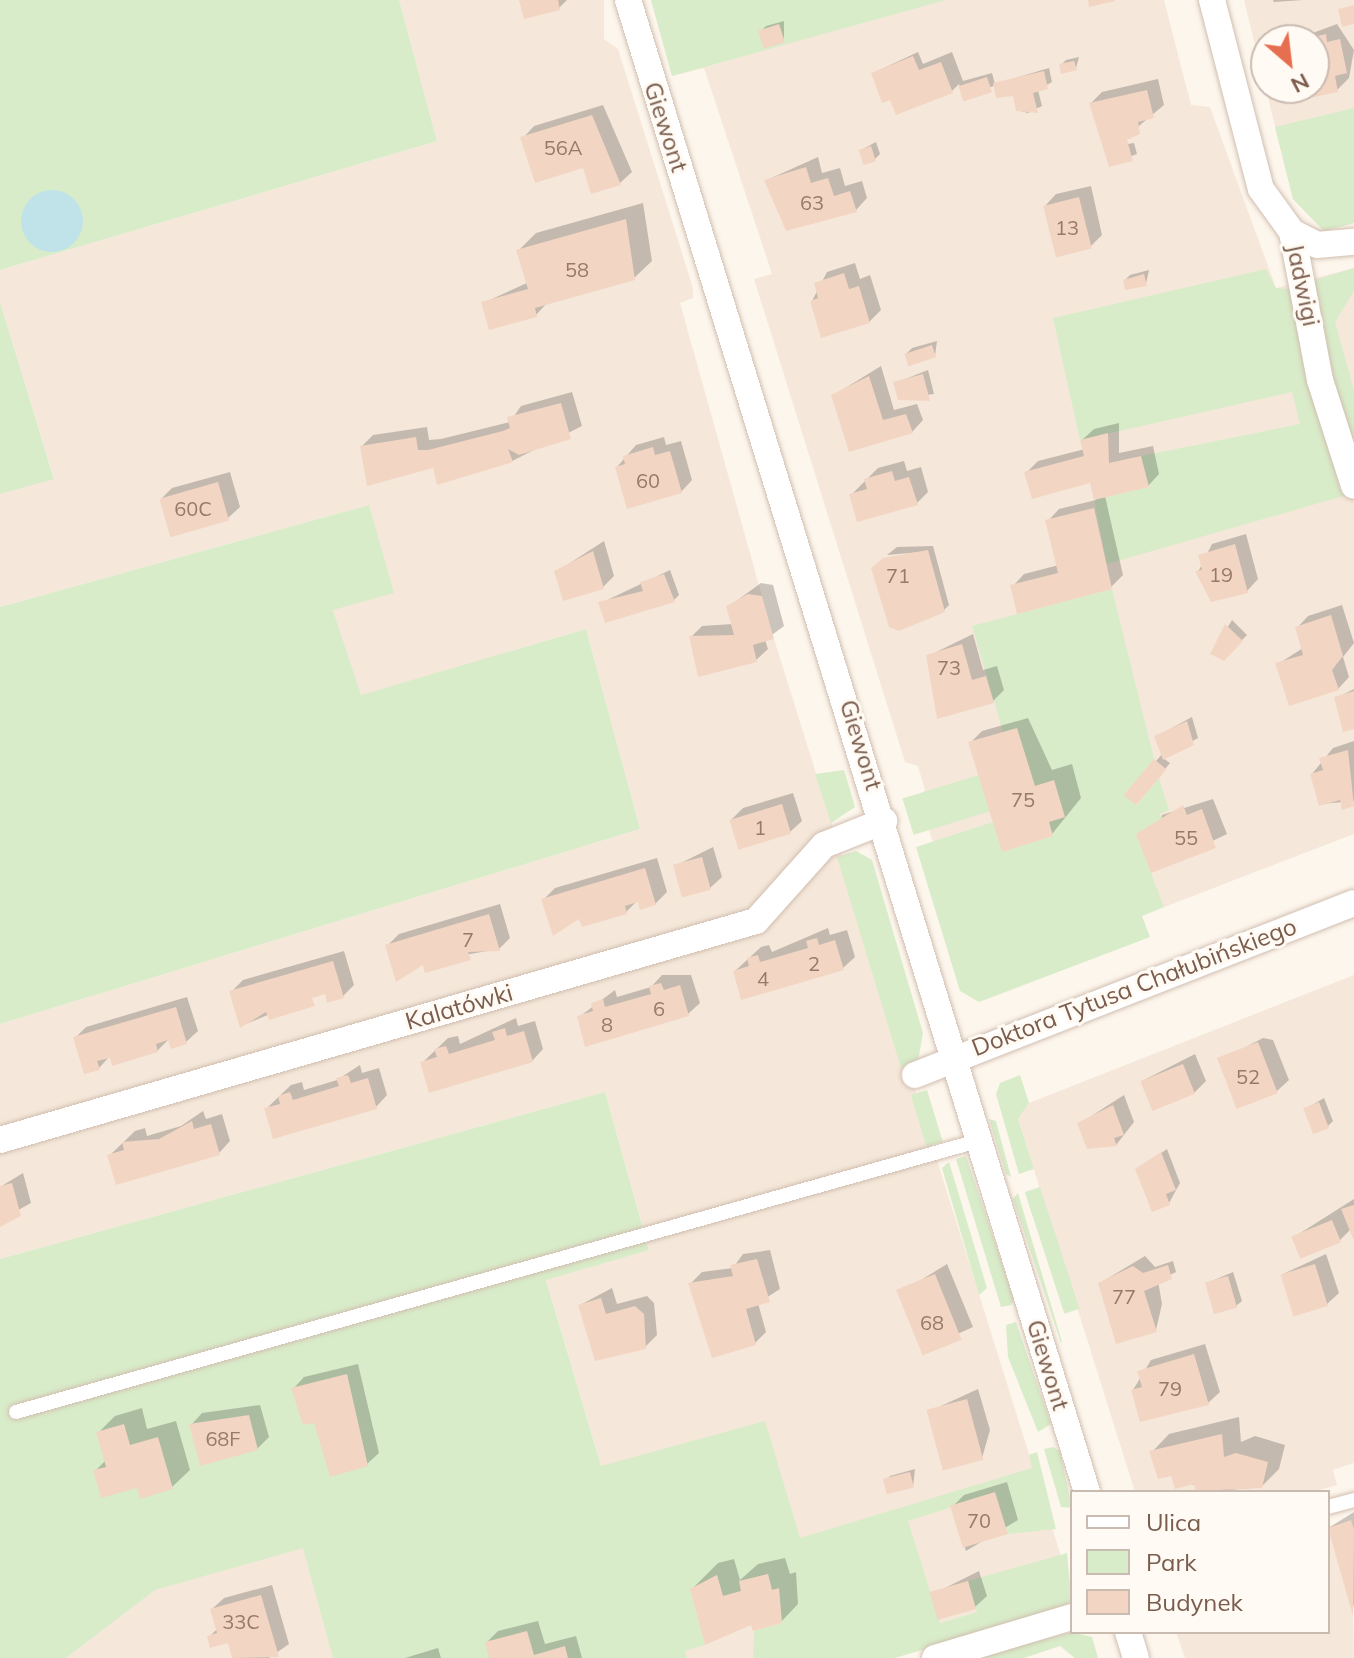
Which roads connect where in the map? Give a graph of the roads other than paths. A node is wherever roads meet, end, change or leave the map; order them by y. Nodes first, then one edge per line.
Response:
1 (628, 0) edge
2 (1212, 0) edge
3 (1292, 232) junction
4 (1354, 242) edge
5 (1354, 486) edge
6 (884, 821) junction
7 (1354, 903) edge
8 (955, 1056) junction
9 (915, 1075) dead end
10 (0, 1140) edge
11 (981, 1140) junction
12 (16, 1412) dead end
13 (1086, 1490) edge
14 (1354, 1500) edge
15 (1330, 1506) edge
16 (1070, 1618) edge
17 (1129, 1634) edge
18 (935, 1658) edge
19 (1136, 1658) edge

1 - 6 street, Giewont
2 - 3 street, Jadwigi
3 - 4 street
3 - 5 street, Jadwigi
6 - 8 street, Giewont
6 - 10 street, Kalatówki
7 - 8 street, Doktora Tytusa Chałubińskiego
8 - 9 street, Doktora Tytusa Chałubińskiego
8 - 11 street, Giewont
11 - 12 lane
11 - 13 street, Giewont
14 - 15 lane
16 - 18 street
17 - 19 street

